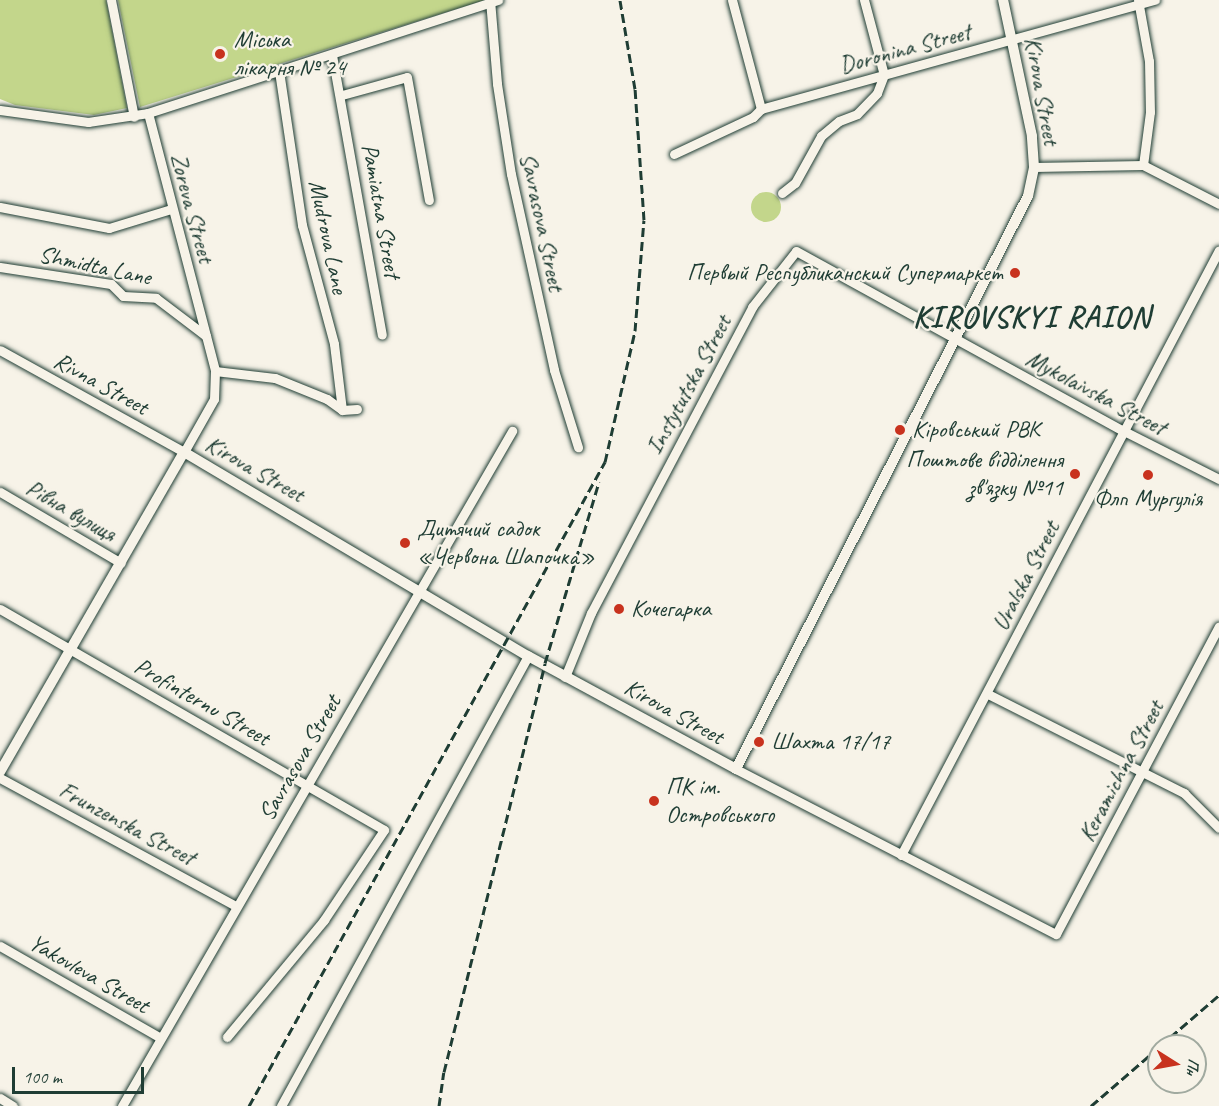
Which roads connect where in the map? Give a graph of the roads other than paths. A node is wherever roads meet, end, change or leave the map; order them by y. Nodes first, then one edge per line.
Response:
1 (111, 0) edge
2 (732, 0) edge
3 (864, 0) edge
4 (1003, 0) edge
5 (1155, 0) edge
6 (493, 1) edge
7 (1138, 2) edge
8 (1012, 40) junction
9 (332, 54) junction
10 (279, 72) junction
11 (884, 75) junction
12 (342, 95) junction
13 (761, 109) junction
14 (0, 110) edge
15 (148, 113) junction
16 (134, 117) junction
17 (674, 154) dead end
18 (1143, 165) junction
19 (1034, 167) junction
20 (782, 193) dead end
21 (429, 200) dead end
22 (1219, 204) edge
23 (0, 207) edge
24 (171, 208) junction
25 (1219, 250) edge
26 (0, 267) edge
27 (382, 335) dead end
28 (206, 336) junction
29 (956, 340) junction
30 (0, 350) edge
31 (216, 370) junction
32 (357, 409) dead end
33 (342, 410) junction
34 (512, 430) dead end
35 (1122, 430) junction
36 (578, 447) dead end
37 (184, 452) junction
38 (1219, 479) edge
39 (0, 492) edge
40 (121, 563) junction
41 (420, 590) junction
42 (0, 609) edge
43 (1219, 626) edge
44 (72, 650) junction
45 (528, 656) junction
46 (566, 677) junction
47 (988, 694) junction
48 (736, 769) junction
49 (0, 772) edge
50 (1143, 772) junction
51 (0, 777) edge
52 (307, 785) junction
53 (1219, 828) edge
54 (901, 855) junction
55 (236, 906) junction
56 (0, 946) edge
57 (159, 1036) junction
58 (226, 1037) dead end
59 (0, 1098) edge
60 (13, 1106) edge
61 (122, 1106) edge
62 (280, 1106) edge

1 - 16 street
2 - 13 street
3 - 11 street
4 - 8 main road, Kirova Street
5 - 7 street, Doronina Street
6 - 9 street
6 - 36 street, Savrasova Street
7 - 8 street, Doronina Street
7 - 18 street
8 - 11 street, Doronina Street
8 - 19 main road, Kirova Street
9 - 10 street
9 - 12 street, Pamiatna Street
10 - 15 street
10 - 33 street, Mudrova Lane
11 - 13 street, Doronina Street
11 - 20 street
12 - 21 street, Pamiatna Street
12 - 27 street, Pamiatna Street
13 - 17 street, Doronina Street
14 - 16 street
15 - 16 street
15 - 24 street, Zoreva Street
18 - 19 street
18 - 22 street
19 - 29 main road, Kirova Street
23 - 24 street
24 - 28 street, Zoreva Street
25 - 35 street, Uralska Street
26 - 28 street, Shmidta Lane
28 - 31 street, Zoreva Street
29 - 35 street, Mykolaivska Street
29 - 46 street, Instytutska Street
29 - 48 main road, Kirova Street
30 - 37 street, Rivna Street
31 - 33 street
31 - 37 street, Zoreva Street
32 - 33 street
34 - 41 street, Savrasova Street
35 - 38 street, Mykolaivska Street
35 - 47 street, Uralska Street
37 - 40 main road, Kirova Street
37 - 41 main road, Kirova Street
39 - 40 street, Рівна вулиця
40 - 44 main road, Kirova Street
41 - 45 main road, Kirova Street
41 - 52 street, Savrasova Street
42 - 44 street, Profinternu Street
43 - 50 street, Keramichna Street
44 - 49 main road, Kirova Street
44 - 52 street, Profinternu Street
45 - 46 main road, Kirova Street
45 - 62 street
46 - 48 main road, Kirova Street
47 - 50 street
47 - 54 street, Uralska Street
48 - 54 street
50 - 53 street
50 - 54 street, Keramichna Street
51 - 55 street, Frunzenska Street
52 - 55 street, Savrasova Street
52 - 58 street, Profinternu Street
55 - 57 street, Savrasova Street
56 - 57 street, Yakovleva Street
57 - 61 street, Savrasova Street
59 - 60 street

